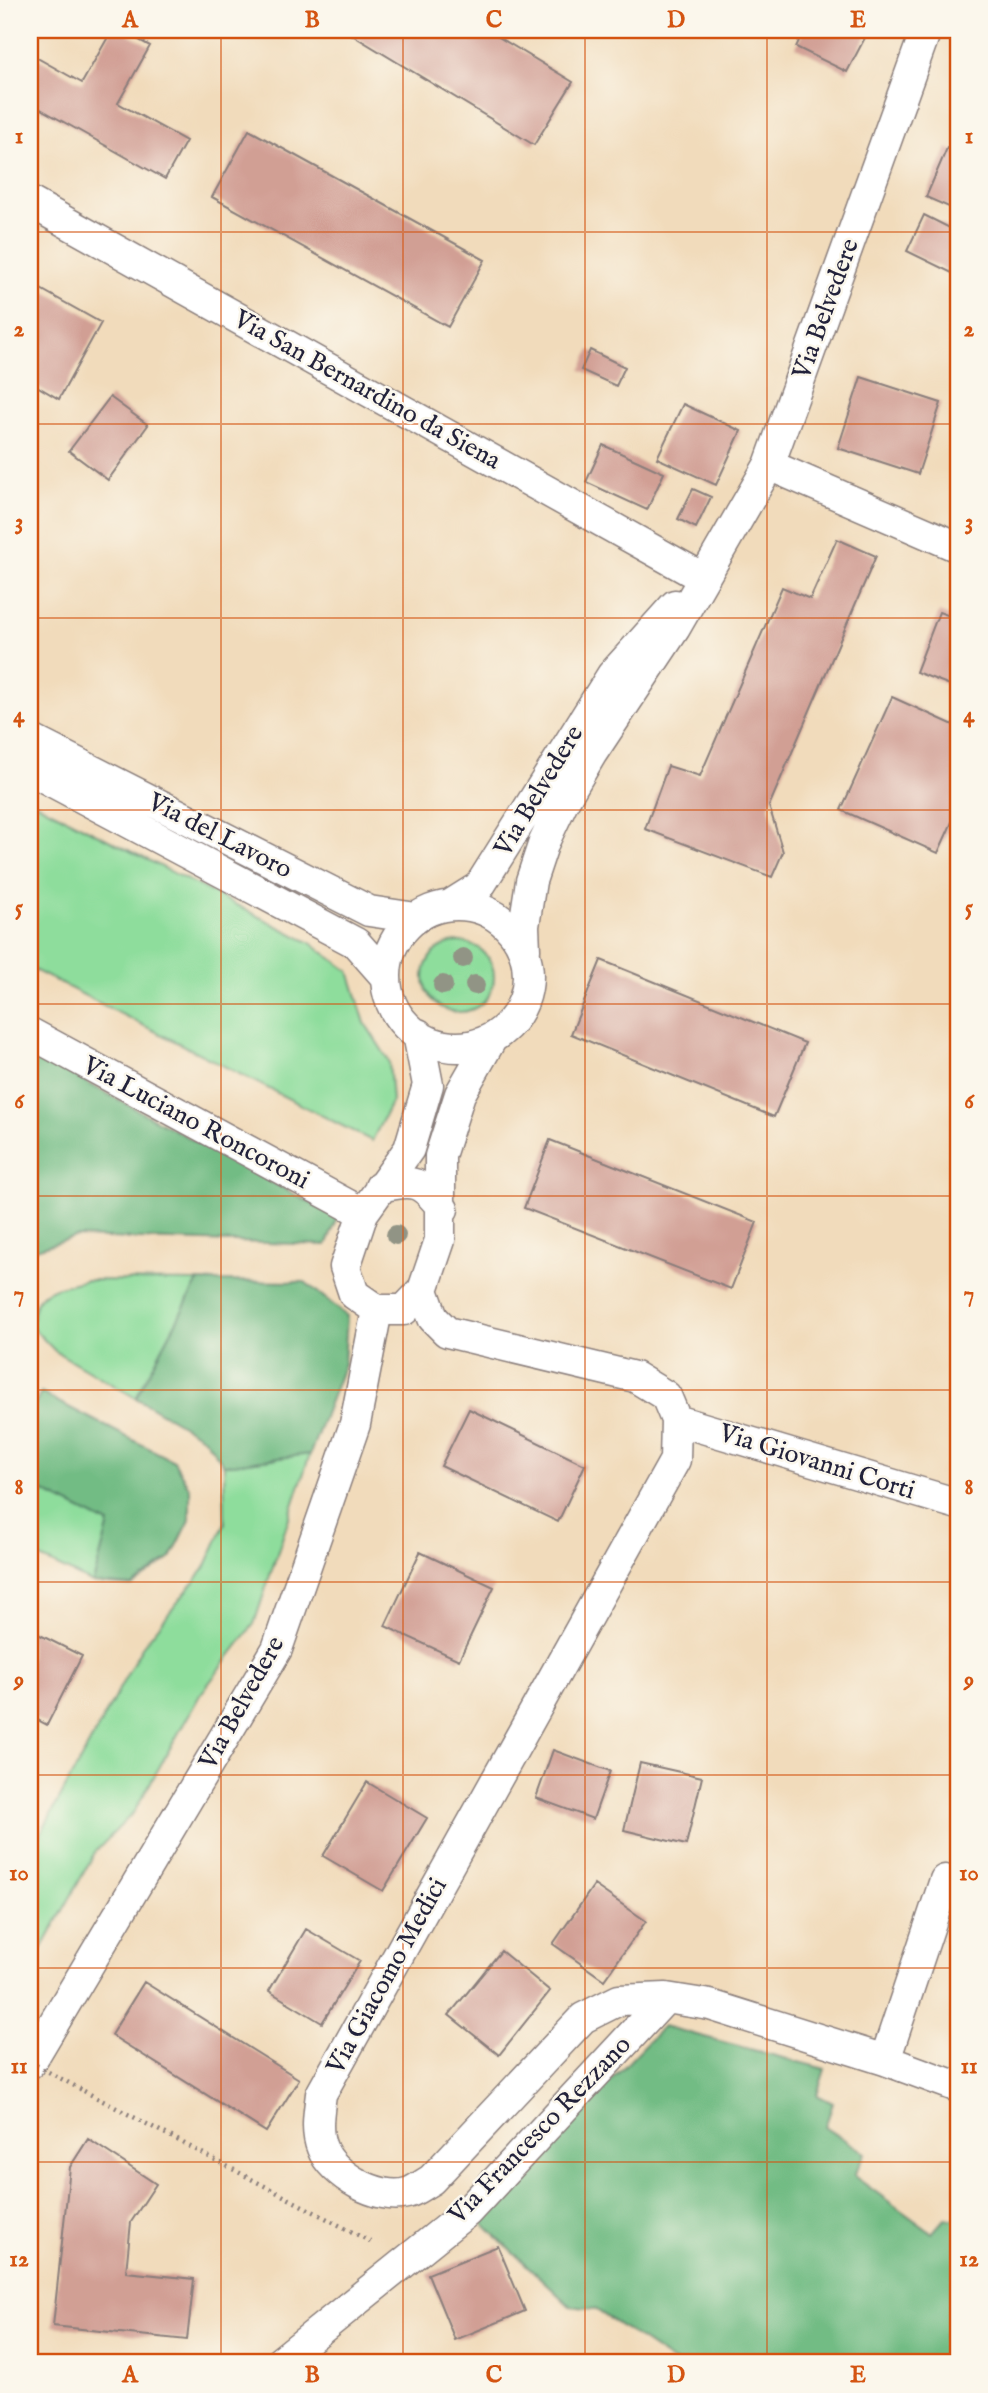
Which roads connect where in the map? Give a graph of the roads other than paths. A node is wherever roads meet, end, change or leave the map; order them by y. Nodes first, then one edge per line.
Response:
1 (926, 30) edge
2 (30, 202) edge
3 (769, 465) junction
4 (958, 547) edge
5 (704, 578) junction
6 (30, 739) edge
7 (30, 770) edge
8 (452, 904) junction
9 (416, 918) junction
10 (525, 950) junction
11 (385, 976) junction
12 (30, 1033) edge
13 (418, 1034) junction
14 (492, 1038) junction
15 (380, 1188) junction
16 (443, 1209) junction
17 (363, 1213) junction
18 (423, 1290) junction
19 (377, 1310) junction
20 (676, 1420) junction
21 (958, 1504) edge
22 (958, 1886) edge
23 (666, 1998) junction
24 (885, 2060) junction
25 (30, 2062) edge
26 (958, 2087) edge
27 (279, 2363) edge

1 - 3 street, Via Belvedere
2 - 5 street, Via San Bernardino da Siena
3 - 4 street
3 - 5 street, Via Belvedere
5 - 8 street, Via Belvedere
5 - 10 street, Via Belvedere
6 - 9 street, Via del Lavoro
7 - 11 street, Via del Lavoro
8 - 9 street
8 - 10 street
9 - 11 street
10 - 14 street
11 - 13 street
12 - 17 street, Via Luciano Roncoroni
13 - 14 street
13 - 15 street
14 - 16 street
15 - 16 street
15 - 17 street
16 - 18 street
17 - 19 street
18 - 19 street
18 - 20 street
19 - 25 street, Via Belvedere
20 - 21 street, Via Giovanni Corti
20 - 23 street, Via Giacomo Medici
22 - 24 street
23 - 24 street, Via Giacomo Medici
23 - 27 street, Via Francesco Rezzano
24 - 26 street, Via Giacomo Medici

